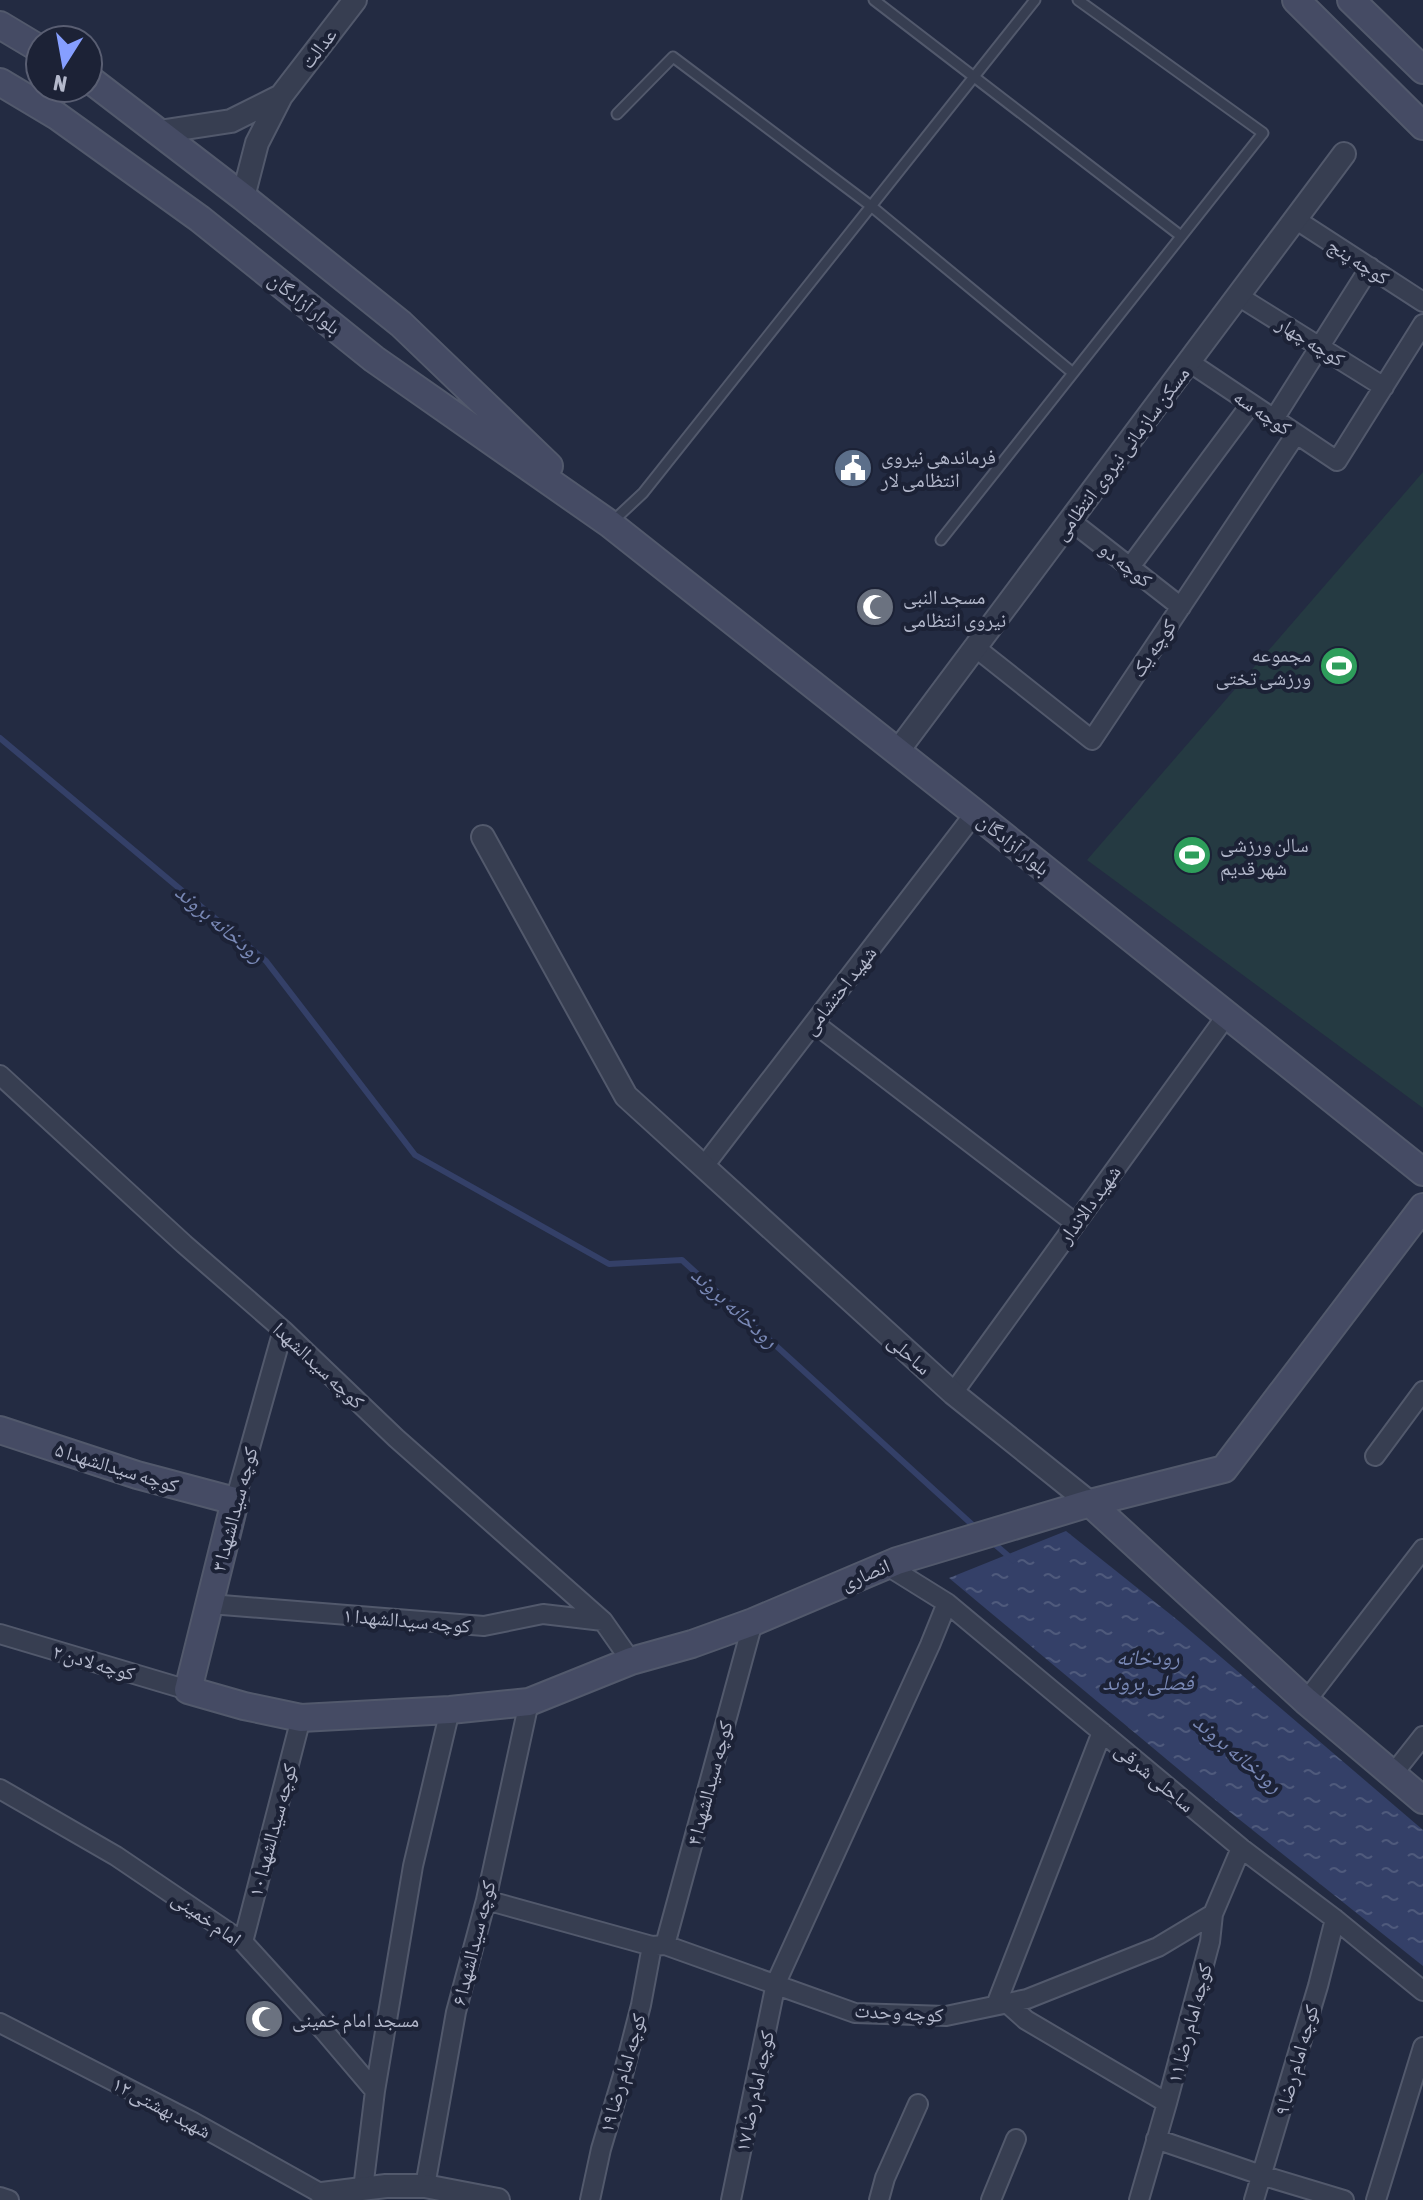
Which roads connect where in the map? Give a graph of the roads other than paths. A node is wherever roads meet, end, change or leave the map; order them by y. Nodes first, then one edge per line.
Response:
1 (355, 0) edge
2 (874, 0) edge
3 (1035, 0) edge
4 (1078, 0) edge
5 (1296, 0) edge
6 (1351, 0) edge
7 (0, 25) edge
8 (24, 39) edge
9 (1423, 70) edge
10 (974, 77) junction
11 (0, 82) edge
12 (104, 90) edge
13 (281, 96) junction
14 (617, 114) dead end
15 (1423, 126) edge
16 (159, 132) junction
17 (1344, 154) dead end
18 (243, 197) junction
19 (871, 206) junction
20 (1295, 219) junction
21 (1181, 236) junction
22 (1370, 267) junction
23 (1238, 296) junction
24 (1423, 302) edge
25 (1423, 324) edge
26 (1321, 347) junction
27 (1189, 362) junction
28 (1073, 373) junction
29 (1384, 387) junction
30 (1251, 404) junction
31 (1274, 419) junction
32 (1296, 434) junction
33 (1071, 521) junction
34 (610, 524) junction
35 (941, 540) dead end
36 (1130, 567) junction
37 (1181, 607) junction
38 (976, 648) junction
39 (897, 752) junction
40 (975, 813) junction
41 (483, 837) dead end
42 (1227, 1015) junction
43 (814, 1023) junction
44 (0, 1075) edge
45 (704, 1166) junction
46 (1421, 1166) edge
47 (1423, 1207) edge
48 (1075, 1223) junction
49 (283, 1330) junction
50 (1423, 1391) edge
51 (953, 1393) junction
52 (0, 1430) edge
53 (1375, 1456) dead end
54 (235, 1501) junction
55 (1090, 1503) junction
56 (1423, 1549) edge
57 (892, 1563) junction
58 (947, 1603) junction
59 (210, 1604) junction
60 (603, 1621) junction
61 (753, 1622) junction
62 (0, 1634) edge
63 (631, 1661) junction
64 (188, 1690) junction
65 (1306, 1701) junction
66 (529, 1702) junction
67 (450, 1710) junction
68 (301, 1718) junction
69 (1102, 1732) junction
70 (1423, 1736) edge
71 (1393, 1774) junction
72 (0, 1789) edge
73 (1421, 1795) edge
74 (1241, 1848) junction
75 (486, 1900) junction
76 (1213, 1914) junction
77 (1335, 1919) junction
78 (243, 1942) junction
79 (658, 1945) junction
80 (776, 1983) junction
81 (1423, 1991) edge
82 (1001, 2004) junction
83 (0, 2023) edge
84 (1423, 2047) edge
85 (375, 2091) junction
86 (1167, 2103) junction
87 (918, 2104) dead end
88 (1016, 2139) dead end
89 (1156, 2139) junction
90 (1261, 2175) junction
91 (425, 2186) junction
92 (363, 2189) junction
93 (0, 2197) edge
94 (324, 2198) edge
95 (9, 2200) edge
96 (498, 2200) edge
97 (590, 2200) edge
98 (731, 2200) edge
99 (879, 2200) edge
100 (991, 2200) edge
101 (1139, 2200) edge
102 (1254, 2200) edge
103 (1344, 2200) edge
104 (1376, 2200) edge

1 - 13 street, عدالت
2 - 10 lane
3 - 10 lane
4 - 21 lane
5 - 15 main road
6 - 9 main road
7 - 8 main road
10 - 19 lane
10 - 21 lane
11 - 34 main road, بلوار آزادگان
12 - 16 main road, بلوار آزادگان
13 - 16 street
13 - 18 street, عدالت
14 - 19 lane
16 - 18 main road, بلوار آزادگان
17 - 20 street, مسکن سازمانی نیروی انتظامی
18 - 34 main road, بلوار آزادگان
19 - 28 lane
19 - 34 lane
20 - 22 street, کوچه پنج
20 - 23 street, مسکن سازمانی نیروی انتظامی
21 - 28 lane
22 - 24 street, کوچه پنج
22 - 26 street
23 - 26 street, کوچه چهار
23 - 27 street, مسکن سازمانی نیروی انتظامی
25 - 29 street
26 - 29 street, کوچه چهار
26 - 31 street
27 - 30 street, کوچه سه
27 - 33 street, مسکن سازمانی نیروی انتظامی
28 - 35 lane
29 - 32 street, کوچه سه
30 - 31 street, کوچه سه
30 - 36 street
31 - 32 street, کوچه سه
32 - 37 street, کوچه یک
33 - 36 street, کوچه دو
33 - 38 street, مسکن سازمانی نیروی انتظامی
34 - 39 main road, بلوار آزادگان
36 - 37 street, کوچه دو
37 - 38 street, کوچه یک
38 - 39 street, مسکن سازمانی نیروی انتظامی
39 - 40 main road, بلوار آزادگان
40 - 42 main road, بلوار آزادگان
40 - 43 street, شهید احتشامی
41 - 45 street, ساحلی
42 - 46 main road, بلوار آزادگان
42 - 48 street, شهید دالاندار
43 - 45 street, شهید احتشامی
43 - 48 street
44 - 49 street, کوچه سیدالشهدا
45 - 51 street, ساحلی
47 - 55 main road, انصاری
48 - 51 street, شهید دالاندار
49 - 54 street, کوچه سیدالشهدا ۳
49 - 60 street, کوچه سیدالشهدا
50 - 53 street
51 - 55 street, ساحلی
52 - 54 main road, کوچه سیدالشهدا ۵
54 - 59 main road, کوچه سیدالشهدا ۳
55 - 57 main road, انصاری
55 - 65 main road, ساحلی
56 - 65 street
57 - 58 street, ساحلی شرقی
57 - 61 main road, انصاری
58 - 69 street, ساحلی شرقی
58 - 80 street, کوچه امام رضا ۱۷
59 - 60 street, کوچه سیدالشهدا ۱
59 - 64 main road, کوچه سیدالشهدا ۳
60 - 63 street, کوچه سیدالشهدا
61 - 63 main road, انصاری
61 - 79 street, کوچه سیدالشهدا ۴
62 - 64 street, کوچه لادن ۲
63 - 66 main road, انصاری
64 - 68 main road, انصاری
65 - 71 main road, ساحلی
66 - 67 main road, انصاری
66 - 75 street, کوچه سیدالشهدا ۶
67 - 68 main road, انصاری
67 - 85 street
68 - 78 street, کوچه سیدالشهدا ۱۰
69 - 74 street, ساحلی شرقی
69 - 82 street
70 - 71 street
71 - 73 main road, ساحلی
72 - 78 street, امام خمینی
74 - 76 street, کوچه امام رضا ۱۱
74 - 77 street, ساحلی شرقی
75 - 79 street, کوچه وحدت
75 - 91 street, کوچه سیدالشهدا ۶
76 - 82 street, کوچه وحدت
76 - 86 street, کوچه امام رضا ۱۱
77 - 81 street, ساحلی شرقی
77 - 90 street, کوچه امام رضا ۹
78 - 85 street, امام خمینی
79 - 80 street, کوچه وحدت
79 - 97 street, کوچه امام رضا ۱۹
80 - 82 street, کوچه وحدت
80 - 98 street, کوچه امام رضا ۱۷
82 - 86 street
83 - 94 street, شهید بهشتی ۱۲
84 - 104 street
85 - 92 street
86 - 89 street, کوچه امام رضا ۱۱
87 - 99 street
88 - 100 street
89 - 90 street
89 - 101 street, کوچه امام رضا ۱۱
90 - 102 street, کوچه امام رضا ۹
90 - 103 street
91 - 92 street
91 - 96 street
92 - 94 street
93 - 95 street

